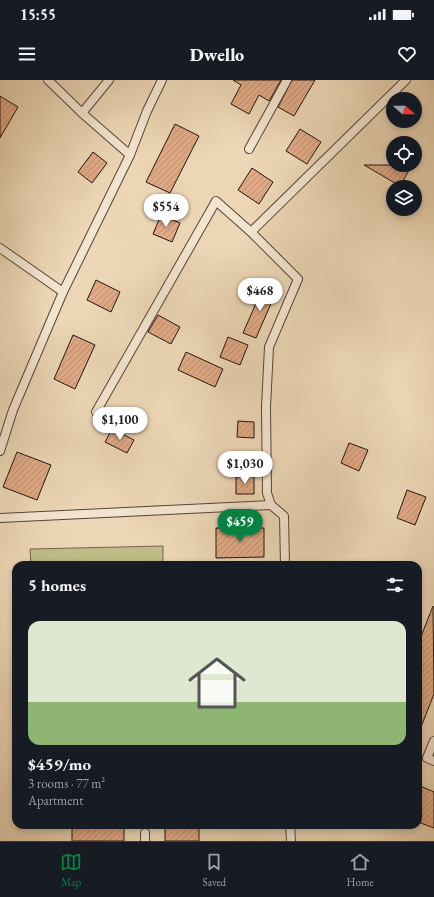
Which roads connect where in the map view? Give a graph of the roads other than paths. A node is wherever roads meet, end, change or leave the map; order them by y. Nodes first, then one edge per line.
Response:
1 (48, 80) edge
2 (109, 80) edge
3 (162, 80) edge
4 (286, 80) edge
5 (406, 80) edge
6 (82, 113) junction
7 (248, 149) dead end
8 (130, 155) junction
9 (251, 232) junction
10 (0, 248) edge
11 (62, 292) junction
12 (96, 412) dead end
13 (0, 451) edge
14 (271, 505) junction
15 (0, 518) edge
16 (285, 561) edge
17 (434, 741) edge
18 (434, 761) edge
19 (290, 829) edge
20 (291, 841) edge

1 - 6 lane
2 - 6 lane
3 - 8 lane
4 - 7 lane
5 - 9 lane
6 - 8 lane
8 - 11 lane
9 - 12 lane
9 - 14 lane
10 - 11 lane
11 - 13 lane
14 - 15 lane
14 - 16 lane
17 - 18 lane
19 - 20 lane

